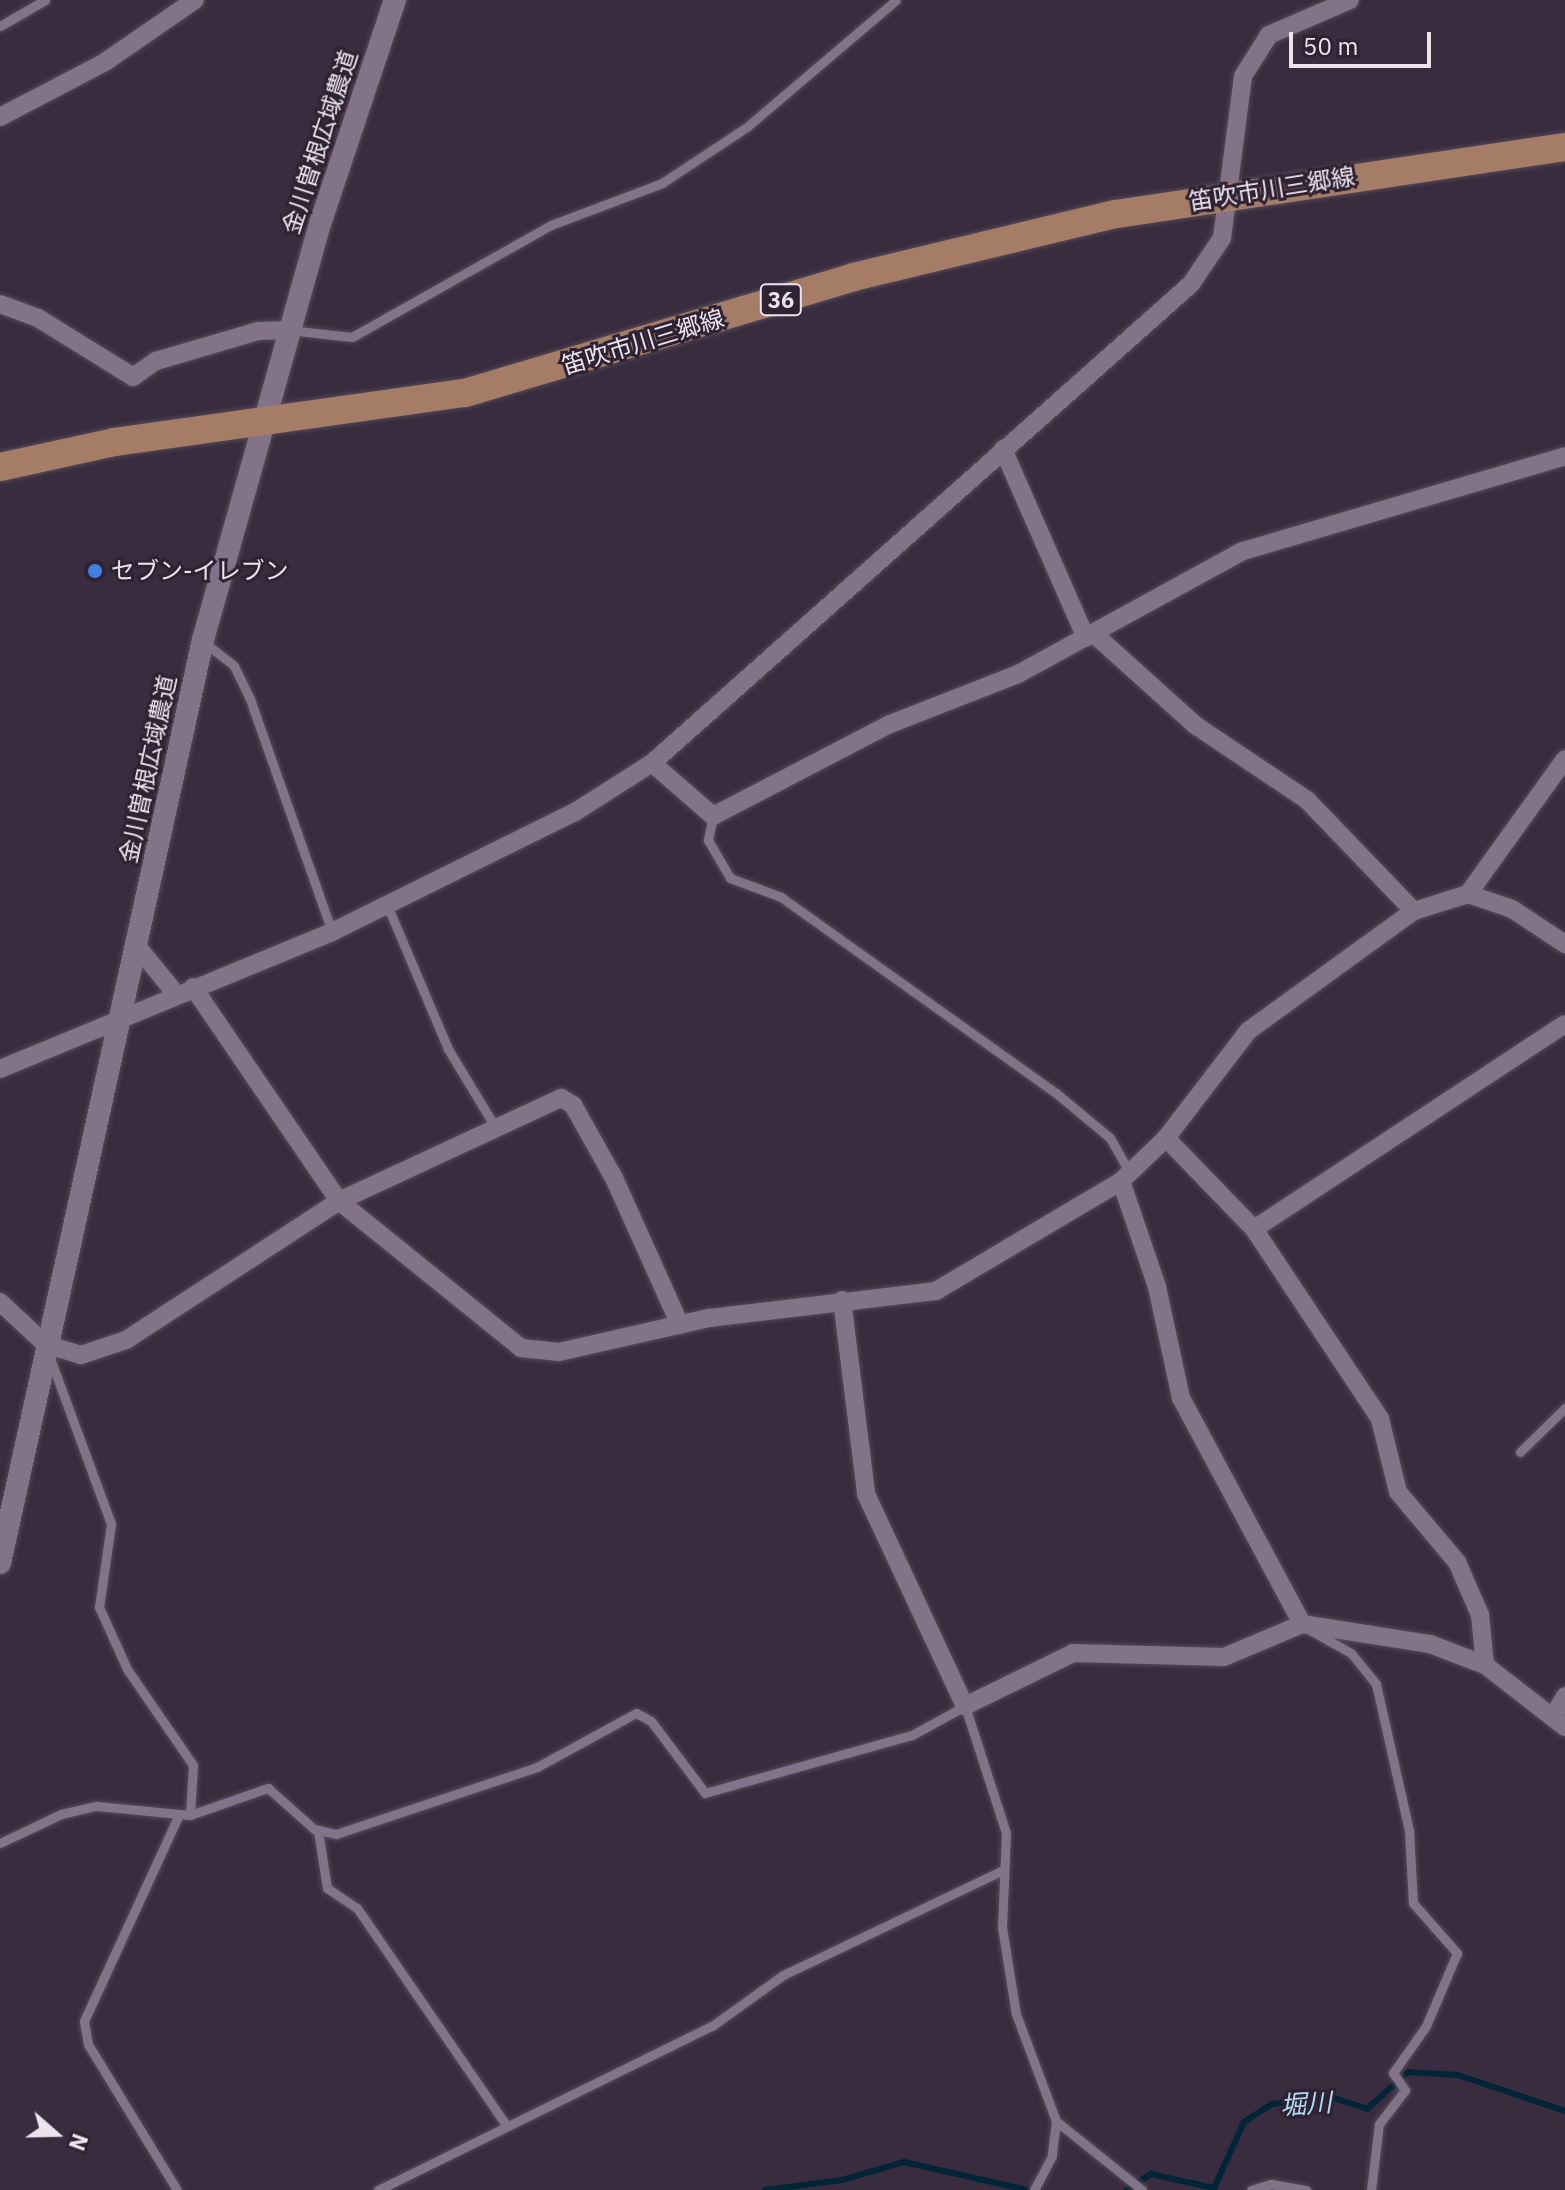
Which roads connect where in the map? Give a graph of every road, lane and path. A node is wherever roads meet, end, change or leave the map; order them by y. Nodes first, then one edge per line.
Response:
1 (45, 0) edge
2 (195, 0) edge
3 (395, 0) edge
4 (896, 0) edge
5 (1350, 0) edge
6 (0, 26) edge
7 (0, 117) edge
8 (1563, 151) edge
9 (1228, 194) junction
10 (0, 304) edge
11 (289, 330) junction
12 (265, 425) junction
13 (1003, 449) junction
14 (1565, 456) edge
15 (0, 467) edge
16 (1090, 635) junction
17 (203, 640) junction
18 (1565, 759) edge
19 (652, 763) junction
20 (713, 816) junction
21 (1468, 894) junction
22 (387, 905) junction
23 (1414, 911) junction
24 (332, 932) junction
25 (1565, 944) edge
26 (136, 945) junction
27 (185, 990) junction
28 (120, 1018) junction
29 (1565, 1024) edge
30 (0, 1069) edge
31 (497, 1130) junction
32 (1166, 1138) junction
33 (1126, 1177) junction
34 (339, 1201) junction
35 (1254, 1229) junction
36 (842, 1300) junction
37 (0, 1302) edge
38 (680, 1325) junction
39 (45, 1344) junction
40 (1565, 1408) edge
41 (1520, 1452) dead end
42 (4, 1526) edge
43 (0, 1563) edge
44 (1302, 1624) junction
45 (1485, 1665) junction
46 (1565, 1696) edge
47 (965, 1706) junction
48 (1559, 1722) edge
49 (184, 1815) junction
50 (318, 1831) junction
51 (0, 1843) edge
52 (1003, 1870) junction
53 (1056, 2121) junction
54 (506, 2125) junction
55 (1036, 2186) edge
56 (177, 2190) edge
57 (378, 2190) edge
58 (1142, 2190) edge
59 (1251, 2190) edge
60 (1306, 2190) edge
61 (1371, 2190) edge

1 - 6 lane
2 - 7 street
3 - 11 street, 金川曽根広域農道
4 - 11 lane
5 - 9 street
8 - 9 main road, 笛吹市川三郷線 / 36
9 - 12 main road, 笛吹市川三郷線 / 36
9 - 13 street
10 - 11 street
11 - 12 street, 金川曽根広域農道
12 - 15 main road, 笛吹市川三郷線 / 36
12 - 17 street, 金川曽根広域農道
13 - 16 street
13 - 19 street
14 - 16 street
16 - 20 street
16 - 23 street
17 - 24 lane
17 - 26 street, 金川曽根広域農道
18 - 21 street
19 - 20 street
19 - 22 street
20 - 33 lane
21 - 23 street
21 - 25 street
22 - 24 street
22 - 31 lane
23 - 32 street
24 - 27 street
26 - 27 street
26 - 28 street, 金川曽根広域農道
27 - 28 street
27 - 34 street
28 - 30 street
28 - 39 street, 金川曽根広域農道
29 - 35 street
31 - 34 street
31 - 38 street
32 - 33 street
32 - 35 street
33 - 36 street
33 - 44 street
34 - 38 street
34 - 39 street
35 - 45 street
36 - 38 street
36 - 47 street
37 - 39 street
39 - 42 street, 金川曽根広域農道
39 - 49 lane
40 - 41 lane
42 - 43 street, 金川曽根広域農道
44 - 45 street
44 - 47 street
44 - 61 lane
45 - 48 street
46 - 48 street
47 - 50 lane
47 - 52 lane
49 - 50 lane
49 - 51 lane
49 - 56 lane
50 - 54 lane
52 - 53 lane
52 - 54 lane
53 - 55 lane
53 - 58 lane
54 - 57 lane
59 - 60 lane

